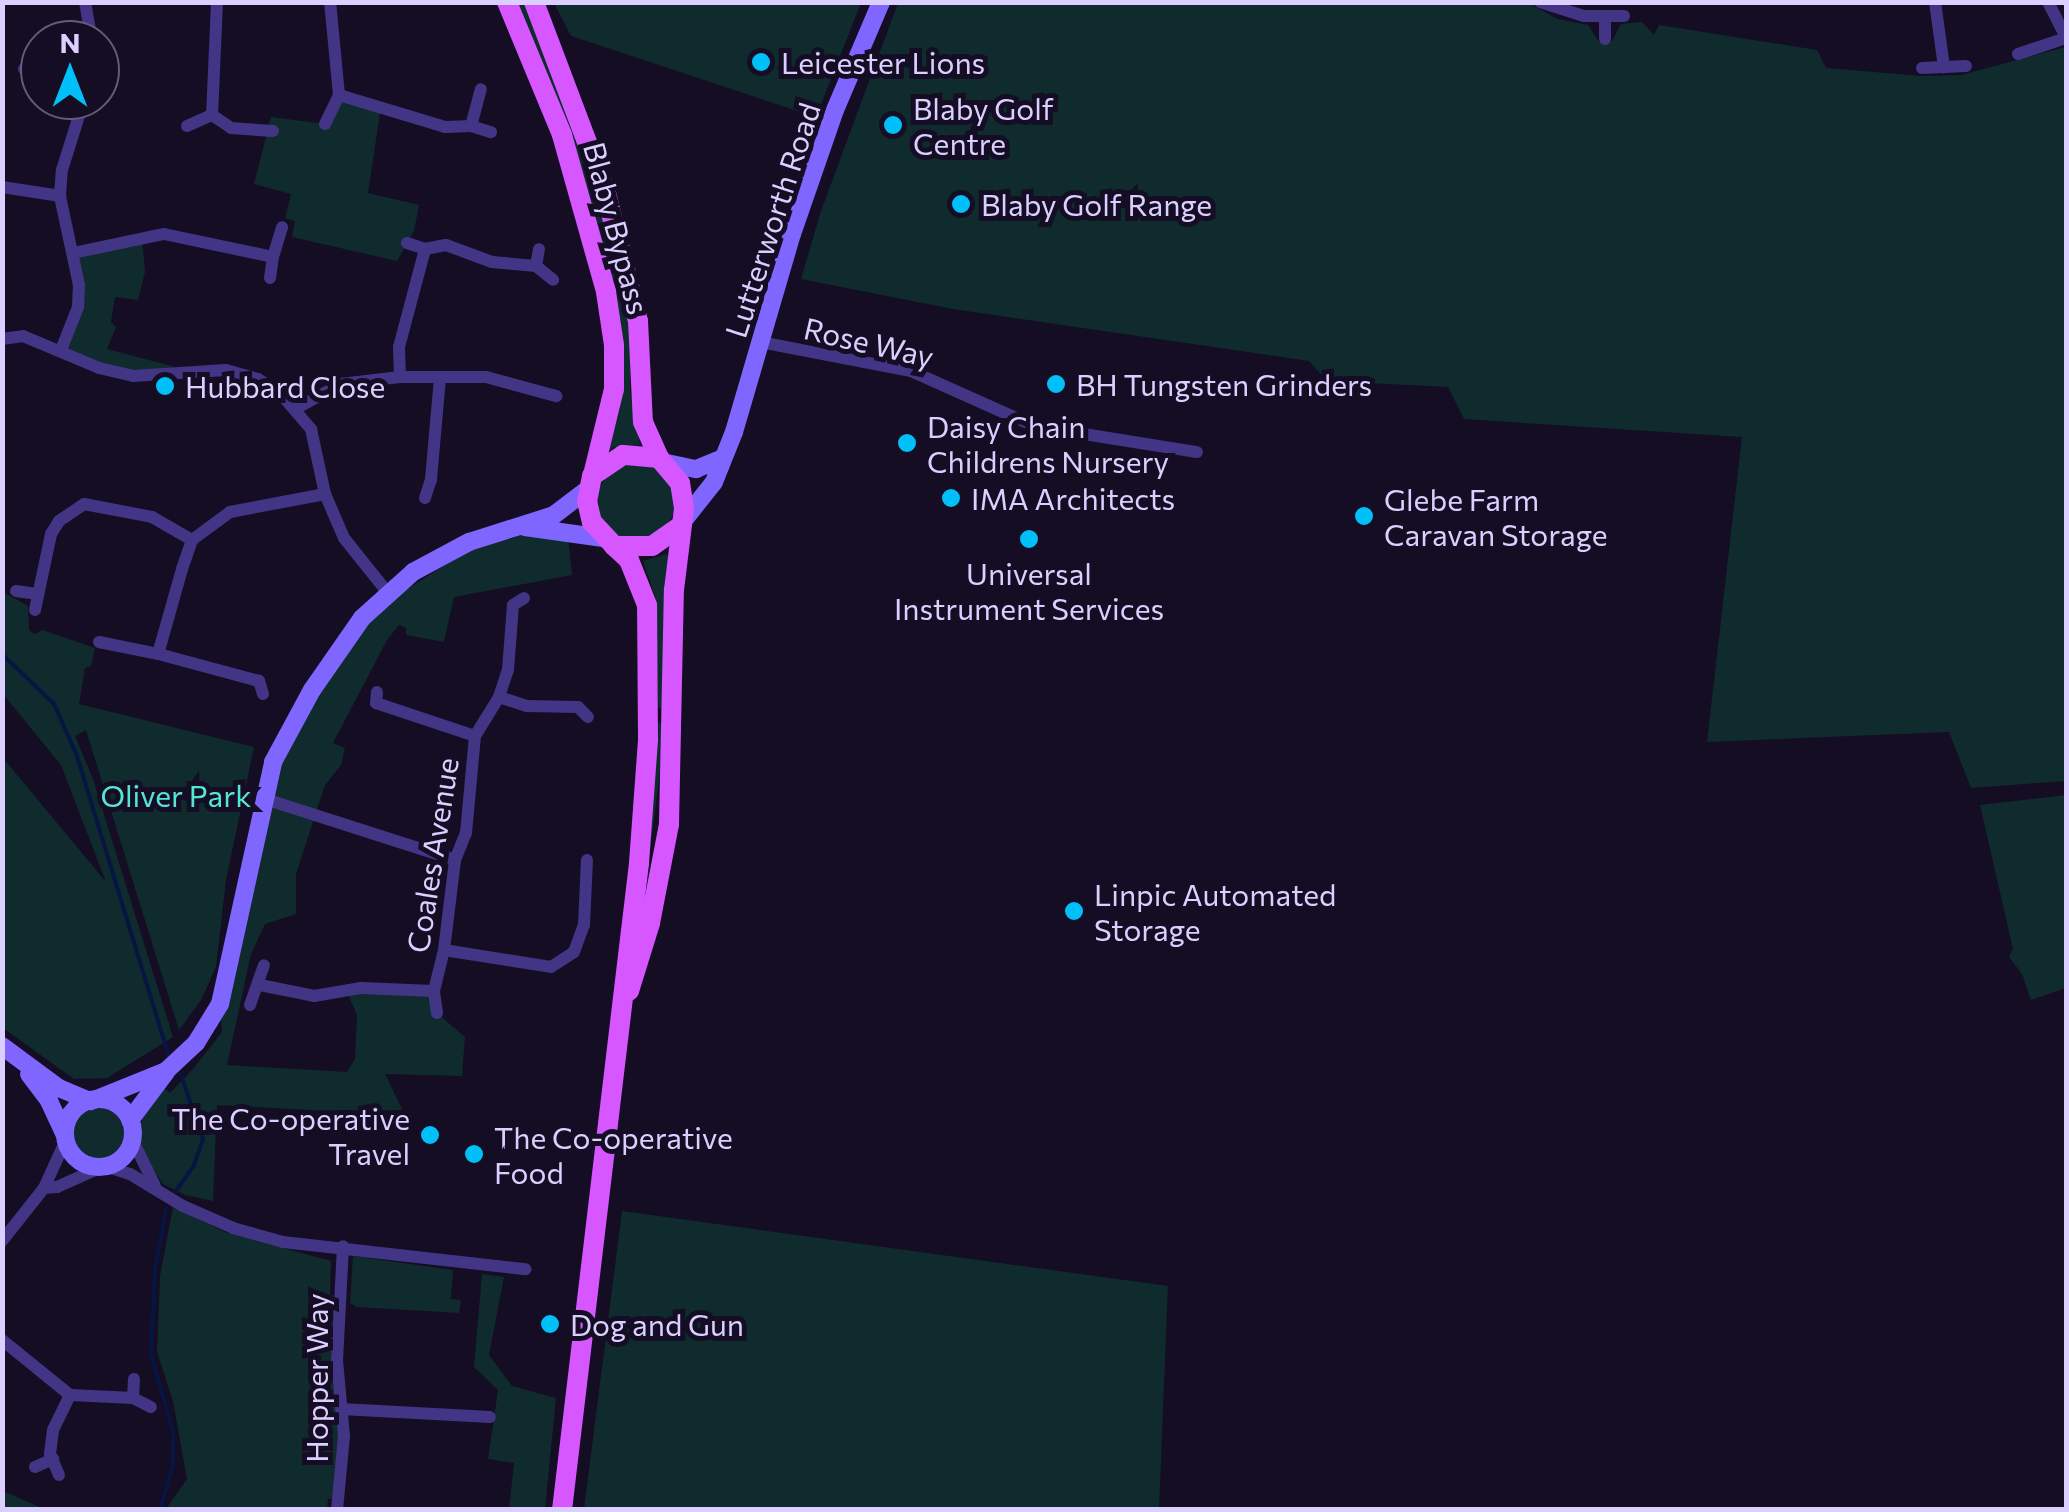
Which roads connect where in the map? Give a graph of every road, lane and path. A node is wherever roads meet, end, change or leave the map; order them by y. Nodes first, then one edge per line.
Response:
1 (217, 2) edge
2 (330, 2) edge
3 (507, 2) edge
4 (534, 2) edge
5 (880, 2) edge
6 (1540, 2) edge
7 (1935, 2) edge
8 (2048, 2) edge
9 (1613, 13) edge
10 (2066, 38) edge
11 (1605, 39) dead end
12 (2018, 54) dead end
13 (1966, 66) dead end
14 (1944, 67) junction
15 (1922, 68) dead end
16 (481, 89) dead end
17 (338, 95) junction
18 (212, 115) junction
19 (78, 120) edge
20 (325, 124) dead end
21 (186, 126) dead end
22 (471, 126) junction
23 (273, 131) dead end
24 (492, 132) dead end
25 (2, 187) edge
26 (60, 196) junction
27 (282, 227) dead end
28 (408, 243) dead end
29 (426, 249) junction
30 (539, 249) dead end
31 (73, 253) junction
32 (273, 258) junction
33 (536, 266) junction
34 (270, 278) dead end
35 (553, 280) dead end
36 (2, 339) edge
37 (760, 342) junction
38 (60, 350) junction
39 (400, 377) junction
40 (440, 378) junction
41 (556, 396) dead end
42 (297, 408) junction
43 (1197, 452) dead end
44 (723, 458) junction
45 (663, 460) junction
46 (590, 482) junction
47 (326, 494) junction
48 (424, 498) dead end
49 (682, 523) junction
50 (524, 527) junction
51 (192, 540) junction
52 (609, 542) junction
53 (16, 591) dead end
54 (388, 593) junction
55 (38, 594) junction
56 (513, 602) dead end
57 (34, 610) dead end
58 (99, 642) dead end
59 (158, 654) junction
60 (263, 684) dead end
61 (499, 697) junction
62 (374, 702) dead end
63 (588, 717) dead end
64 (475, 736) junction
65 (262, 798) junction
66 (455, 860) junction
67 (587, 860) dead end
68 (570, 878) dead end
69 (584, 881) junction
70 (444, 950) junction
71 (264, 965) dead end
72 (260, 985) junction
73 (434, 992) junction
74 (250, 1005) dead end
75 (621, 1010) junction
76 (437, 1013) dead end
77 (2, 1046) edge
78 (20, 1061) junction
79 (166, 1071) junction
80 (92, 1100) junction
81 (130, 1120) junction
82 (66, 1138) junction
83 (132, 1139) junction
84 (104, 1167) junction
85 (44, 1188) junction
86 (158, 1192) junction
87 (2, 1242) edge
88 (342, 1246) junction
89 (525, 1269) dead end
90 (2, 1340) edge
91 (134, 1379) dead end
92 (70, 1396) junction
93 (133, 1398) junction
94 (151, 1407) dead end
95 (340, 1409) junction
96 (490, 1417) dead end
97 (52, 1460) junction
98 (36, 1468) dead end
99 (59, 1476) dead end
100 (337, 1510) edge
101 (562, 1510) edge

1 - 18 street
2 - 17 street
3 - 46 main road, Blaby Bypass
4 - 45 main road, Blaby Bypass
5 - 37 street, Lutterworth Road
6 - 9 street
7 - 14 street
8 - 10 street
9 - 11 street
10 - 12 street
13 - 14 street
14 - 15 street
16 - 22 street
17 - 20 street
17 - 22 street
18 - 21 street
18 - 23 street
19 - 26 street
22 - 24 street
25 - 26 street
26 - 31 street
27 - 32 street
28 - 29 street
29 - 33 street
29 - 39 street
30 - 33 street
31 - 32 street
31 - 38 street
32 - 34 street
33 - 35 street
36 - 38 street
37 - 43 street, Rose Way
37 - 44 street, Lutterworth Road
38 - 42 street
39 - 40 street
39 - 42 street
40 - 41 street
40 - 48 street
42 - 47 street
44 - 45 street
44 - 49 street, Lutterworth Road
45 - 46 main road
45 - 49 main road
46 - 50 street
46 - 52 main road
47 - 51 street
47 - 54 street
49 - 52 main road
49 - 75 main road
50 - 52 street
50 - 54 street
51 - 55 street
51 - 59 street
52 - 75 main road
53 - 55 street
54 - 65 street
55 - 57 street
56 - 61 street, Coales Avenue
58 - 59 street
59 - 60 street
61 - 63 street
61 - 64 street, Coales Avenue
62 - 64 street
64 - 66 street, Coales Avenue
65 - 66 street
65 - 79 street
66 - 70 street, Coales Avenue
67 - 69 street
68 - 69 street
69 - 70 street
70 - 73 street, Coales Avenue
71 - 72 street
72 - 73 street
72 - 74 street
73 - 76 street, Coales Avenue
75 - 101 main road
77 - 78 street
78 - 80 street
78 - 82 street
79 - 80 street
79 - 81 street
80 - 81 street
80 - 82 street
81 - 83 street
82 - 84 street
82 - 85 street
83 - 84 street
83 - 86 street
84 - 85 street
84 - 86 street
85 - 87 street
86 - 88 street
88 - 89 street
88 - 95 street, Hopper Way
90 - 92 street
91 - 93 street
92 - 93 street
92 - 97 street
93 - 94 street
95 - 96 street
95 - 100 street, Hopper Way
97 - 98 street
97 - 99 street

